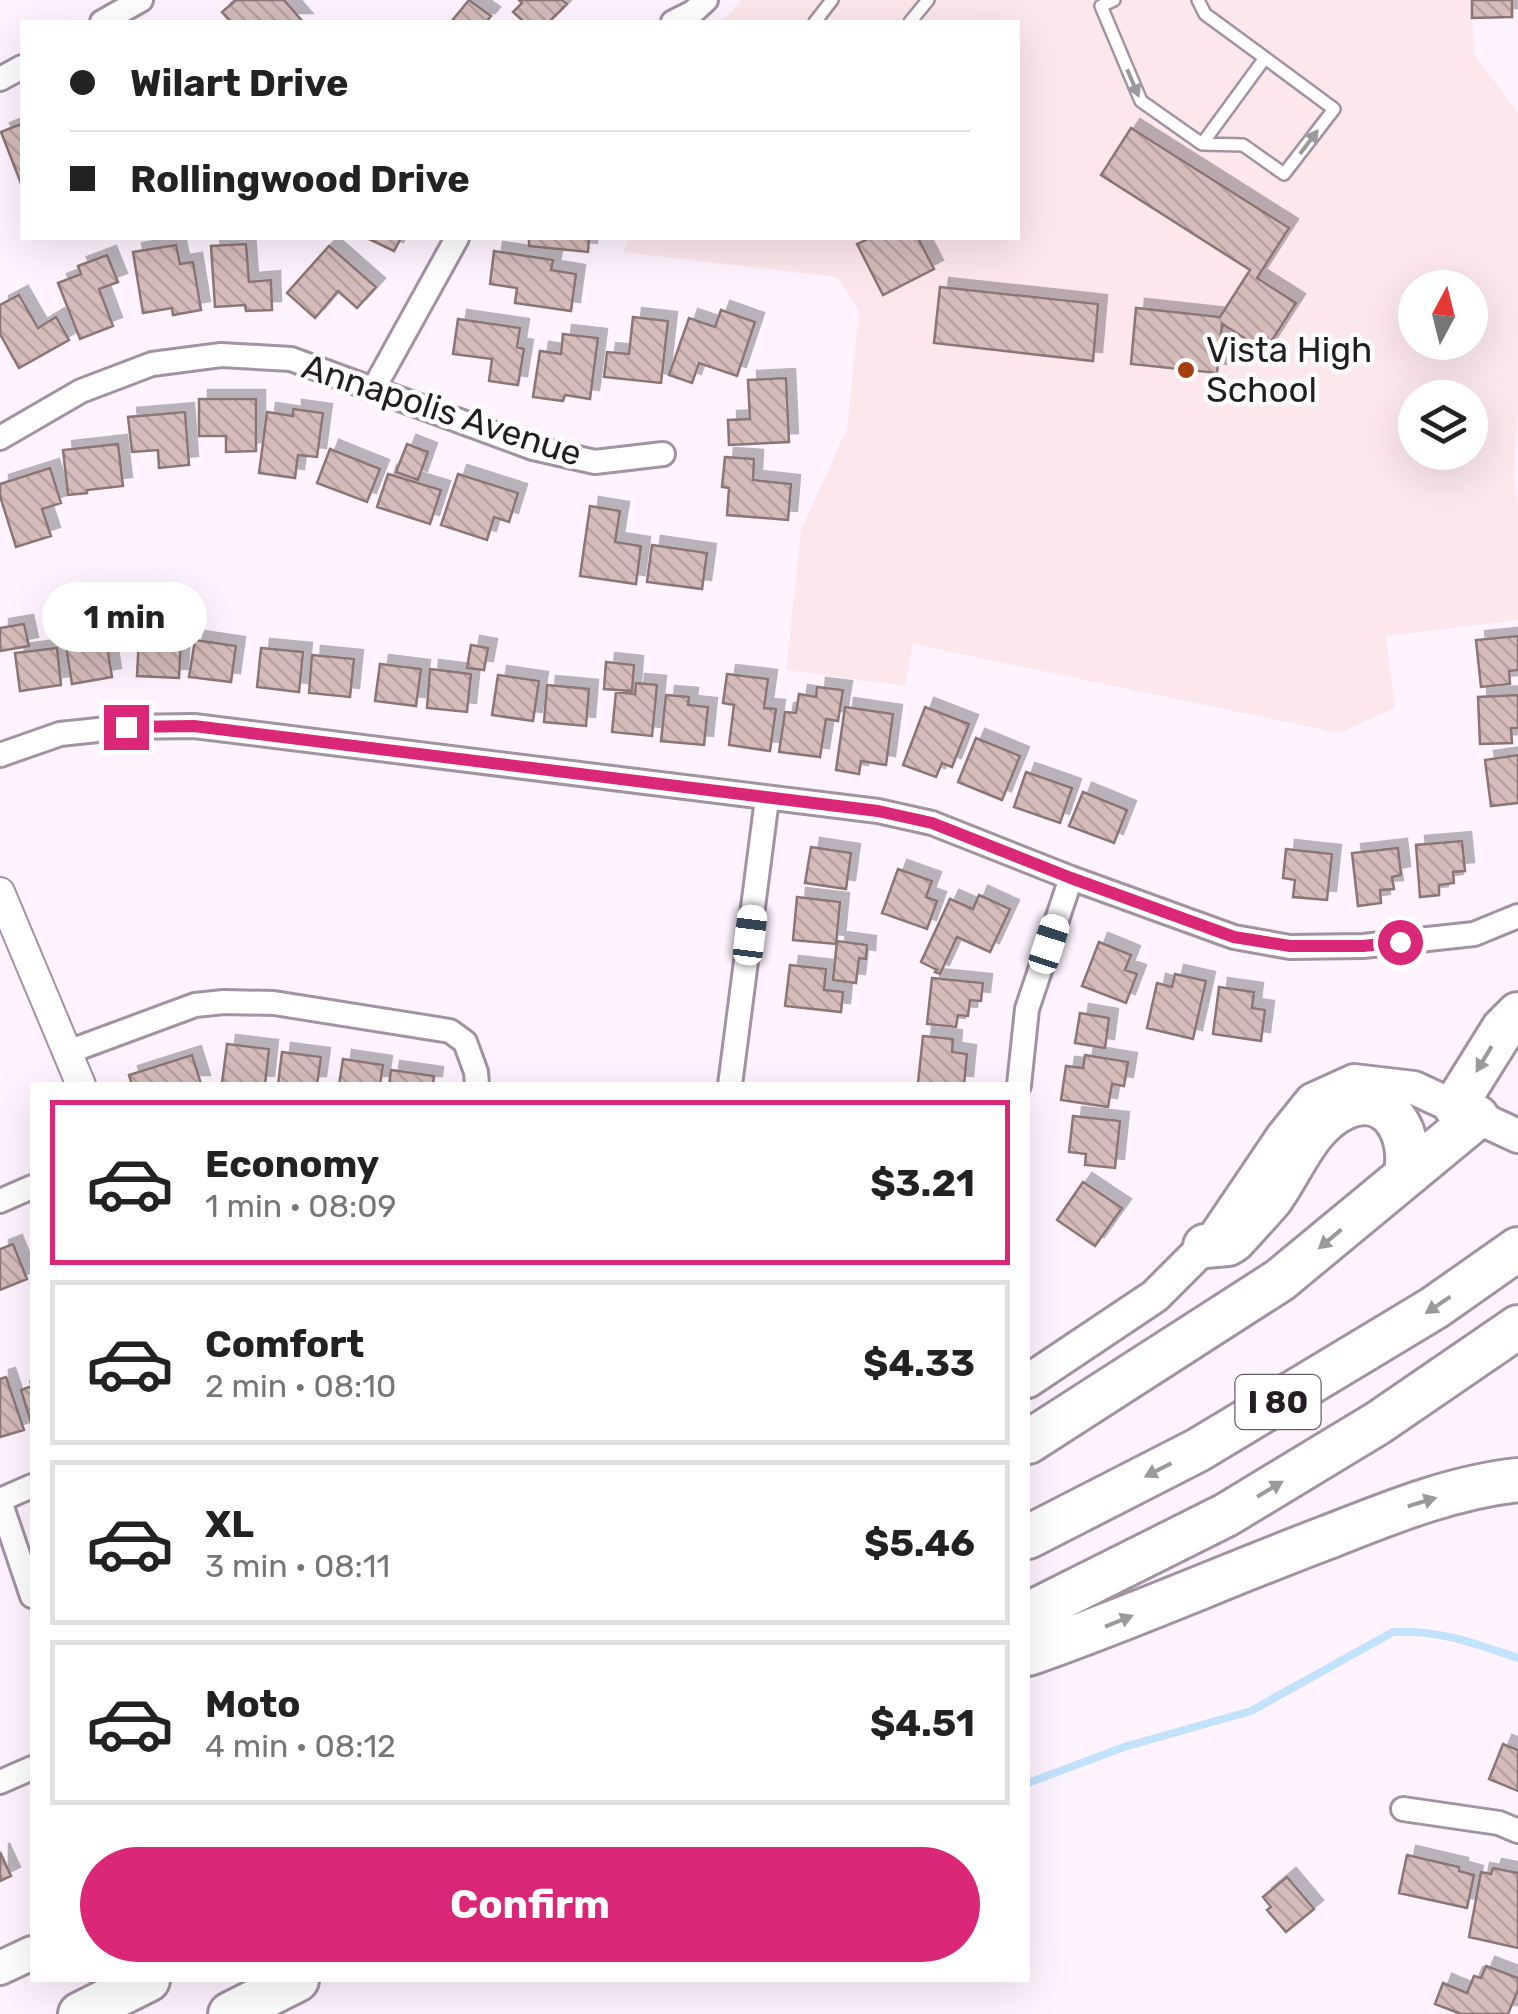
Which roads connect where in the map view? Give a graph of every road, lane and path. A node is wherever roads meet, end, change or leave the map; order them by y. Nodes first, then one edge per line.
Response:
1 (141, 0) edge
2 (706, 0) edge
3 (832, 0) edge
4 (928, 0) edge
5 (1198, 0) edge
6 (1103, 2) edge
7 (106, 20) edge
8 (677, 20) edge
9 (817, 20) edge
10 (912, 20) edge
11 (1265, 58) junction
12 (1202, 144) junction
13 (456, 240) edge
14 (374, 388) junction
15 (0, 438) edge
16 (663, 454) dead end
17 (0, 755) edge
18 (767, 799) junction
19 (1071, 878) junction
20 (0, 892) edge
21 (1518, 916) edge
22 (1518, 1014) edge
23 (68, 1052) junction
24 (80, 1082) edge
25 (477, 1082) edge
26 (730, 1082) edge
27 (1019, 1082) edge
28 (1466, 1112) junction
29 (1518, 1136) edge
30 (1405, 1176) junction
31 (30, 1189) edge
32 (0, 1201) edge
33 (1205, 1246) junction
34 (1518, 1249) edge
35 (1518, 1327) edge
36 (1030, 1380) edge
37 (1030, 1441) edge
38 (1518, 1480) edge
39 (30, 1487) edge
40 (0, 1501) edge
41 (1030, 1536) edge
42 (30, 1590) edge
43 (1030, 1613) edge
44 (1030, 1653) edge
45 (30, 1769) edge
46 (0, 1782) edge
47 (1403, 1809) dead end
48 (1518, 1830) edge
49 (30, 1954) edge
50 (0, 1968) edge
51 (144, 1982) edge
52 (293, 1982) edge
53 (80, 2014) edge
54 (230, 2014) edge

1 - 7 street
2 - 8 street
3 - 9 lane
4 - 10 lane
5 - 11 lane
6 -> 12 lane
11 - 12 lane
12 -> 11 lane
13 - 14 street
14 - 15 street, Annapolis Avenue
14 - 16 street, Annapolis Avenue
17 - 18 street
18 - 19 street
18 - 26 street
19 - 21 street
19 - 27 street
20 - 23 street
22 -> 28 highway
23 - 24 street
23 - 25 street
28 - 29 main road
28 - 30 highway
28 - 33 main road
30 - 33 highway
30 -> 37 highway
31 - 32 street
33 - 36 main road
34 -> 41 highway, I 80
43 -> 35 highway, I 80
44 -> 38 highway
39 - 40 street
40 - 42 street
45 - 46 street
47 - 48 street
49 - 50 main road
51 - 53 highway
52 - 54 highway

